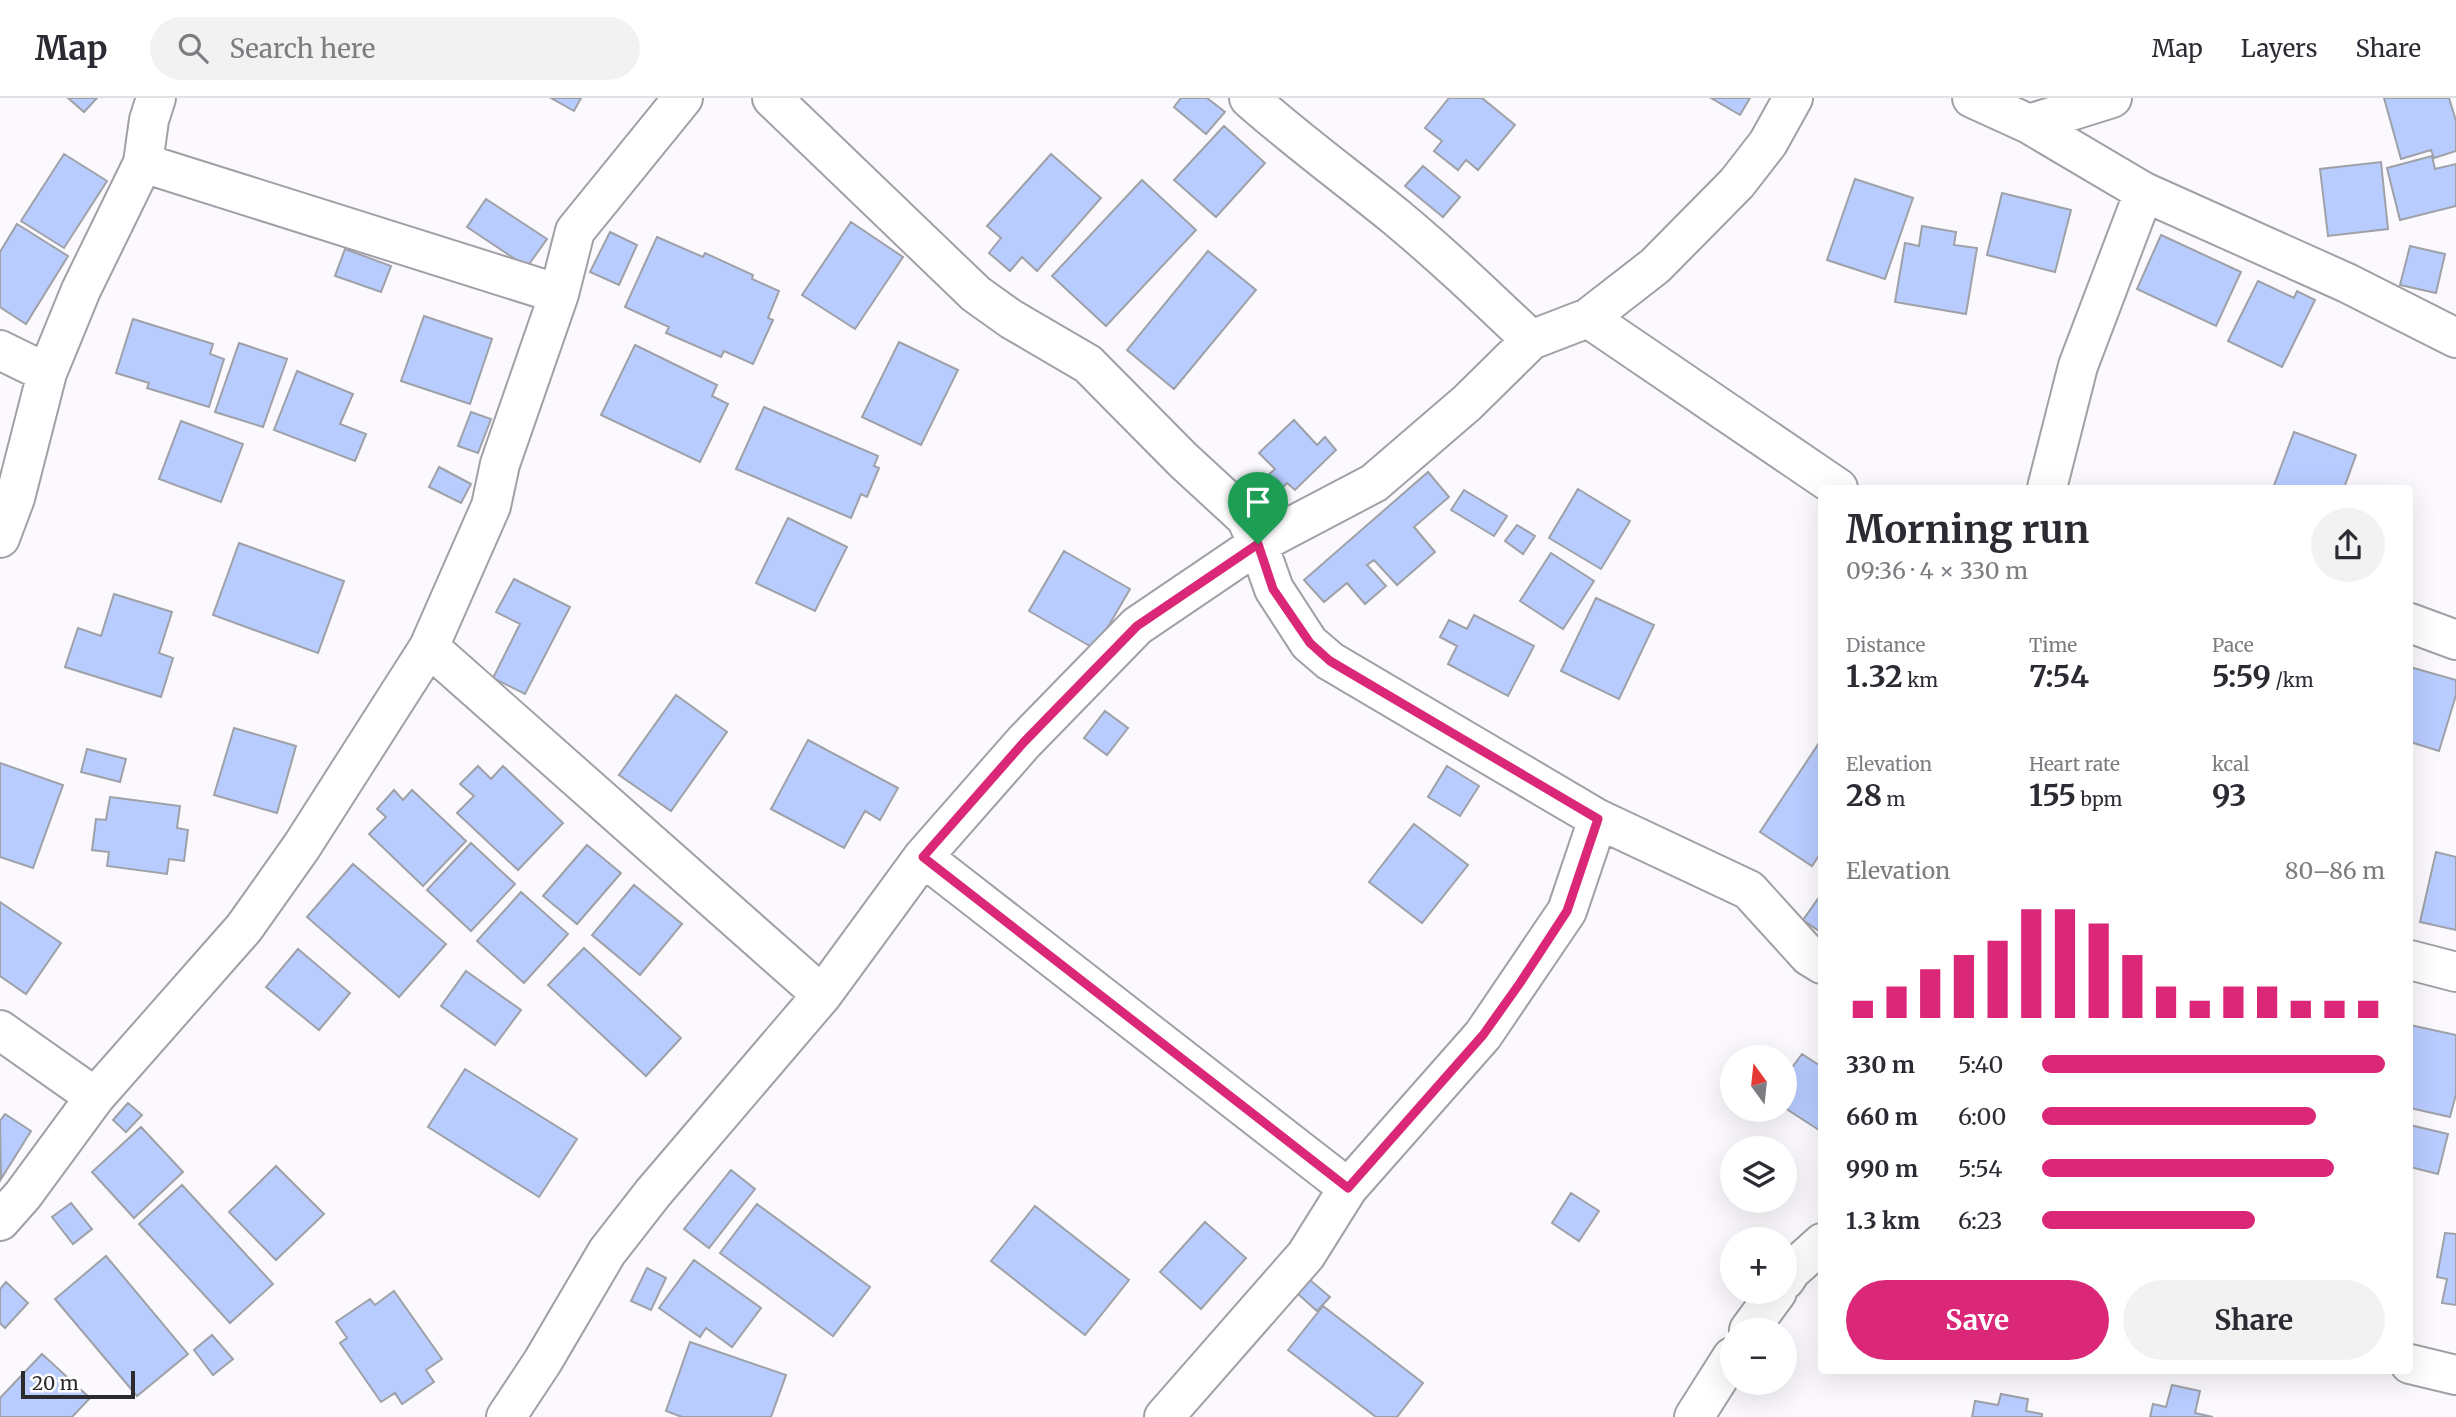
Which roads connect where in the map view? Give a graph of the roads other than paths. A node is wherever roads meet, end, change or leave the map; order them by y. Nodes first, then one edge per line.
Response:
1 (156, 98) edge
2 (683, 98) edge
3 (772, 98) edge
4 (1249, 98) edge
5 (1793, 98) edge
6 (1972, 98) edge
7 (2112, 98) edge
8 (2029, 124) junction
9 (144, 163) junction
10 (2144, 192) junction
11 (559, 294) junction
12 (1588, 318) junction
13 (2456, 338) edge
14 (1531, 340) junction
15 (0, 350) edge
16 (47, 373) junction
17 (1834, 485) edge
18 (2056, 485) edge
19 (0, 538) edge
20 (1258, 544) junction
21 (2413, 624) edge
22 (2456, 640) edge
23 (429, 647) junction
24 (1598, 819) junction
25 (923, 857) junction
26 (2413, 961) edge
27 (1818, 962) edge
28 (2456, 972) edge
29 (822, 995) junction
30 (0, 1030) edge
31 (95, 1097) junction
32 (1348, 1188) junction
33 (0, 1221) edge
34 (1818, 1247) edge
35 (1797, 1266) edge
36 (2413, 1365) edge
37 (2456, 1375) edge
38 (1720, 1376) edge
39 (506, 1417) edge
40 (1164, 1417) edge
41 (1695, 1417) edge

1 - 9 street
2 - 11 street
3 - 20 street
4 - 14 street
5 - 12 street
6 - 8 street
7 - 8 street
8 - 10 street
9 - 11 street
9 - 16 street
10 - 13 street
10 - 18 street
11 - 23 street
12 - 14 street
12 - 17 street
14 - 20 street
15 - 16 street
16 - 19 street
20 - 24 street
20 - 25 street
21 - 22 street
23 - 29 street
23 - 31 street
24 - 27 street
24 - 32 street
25 - 29 street
25 - 32 street
26 - 28 street
29 - 39 street
30 - 31 street
31 - 33 street
32 - 40 street
34 - 35 street
36 - 37 street
38 - 41 street

